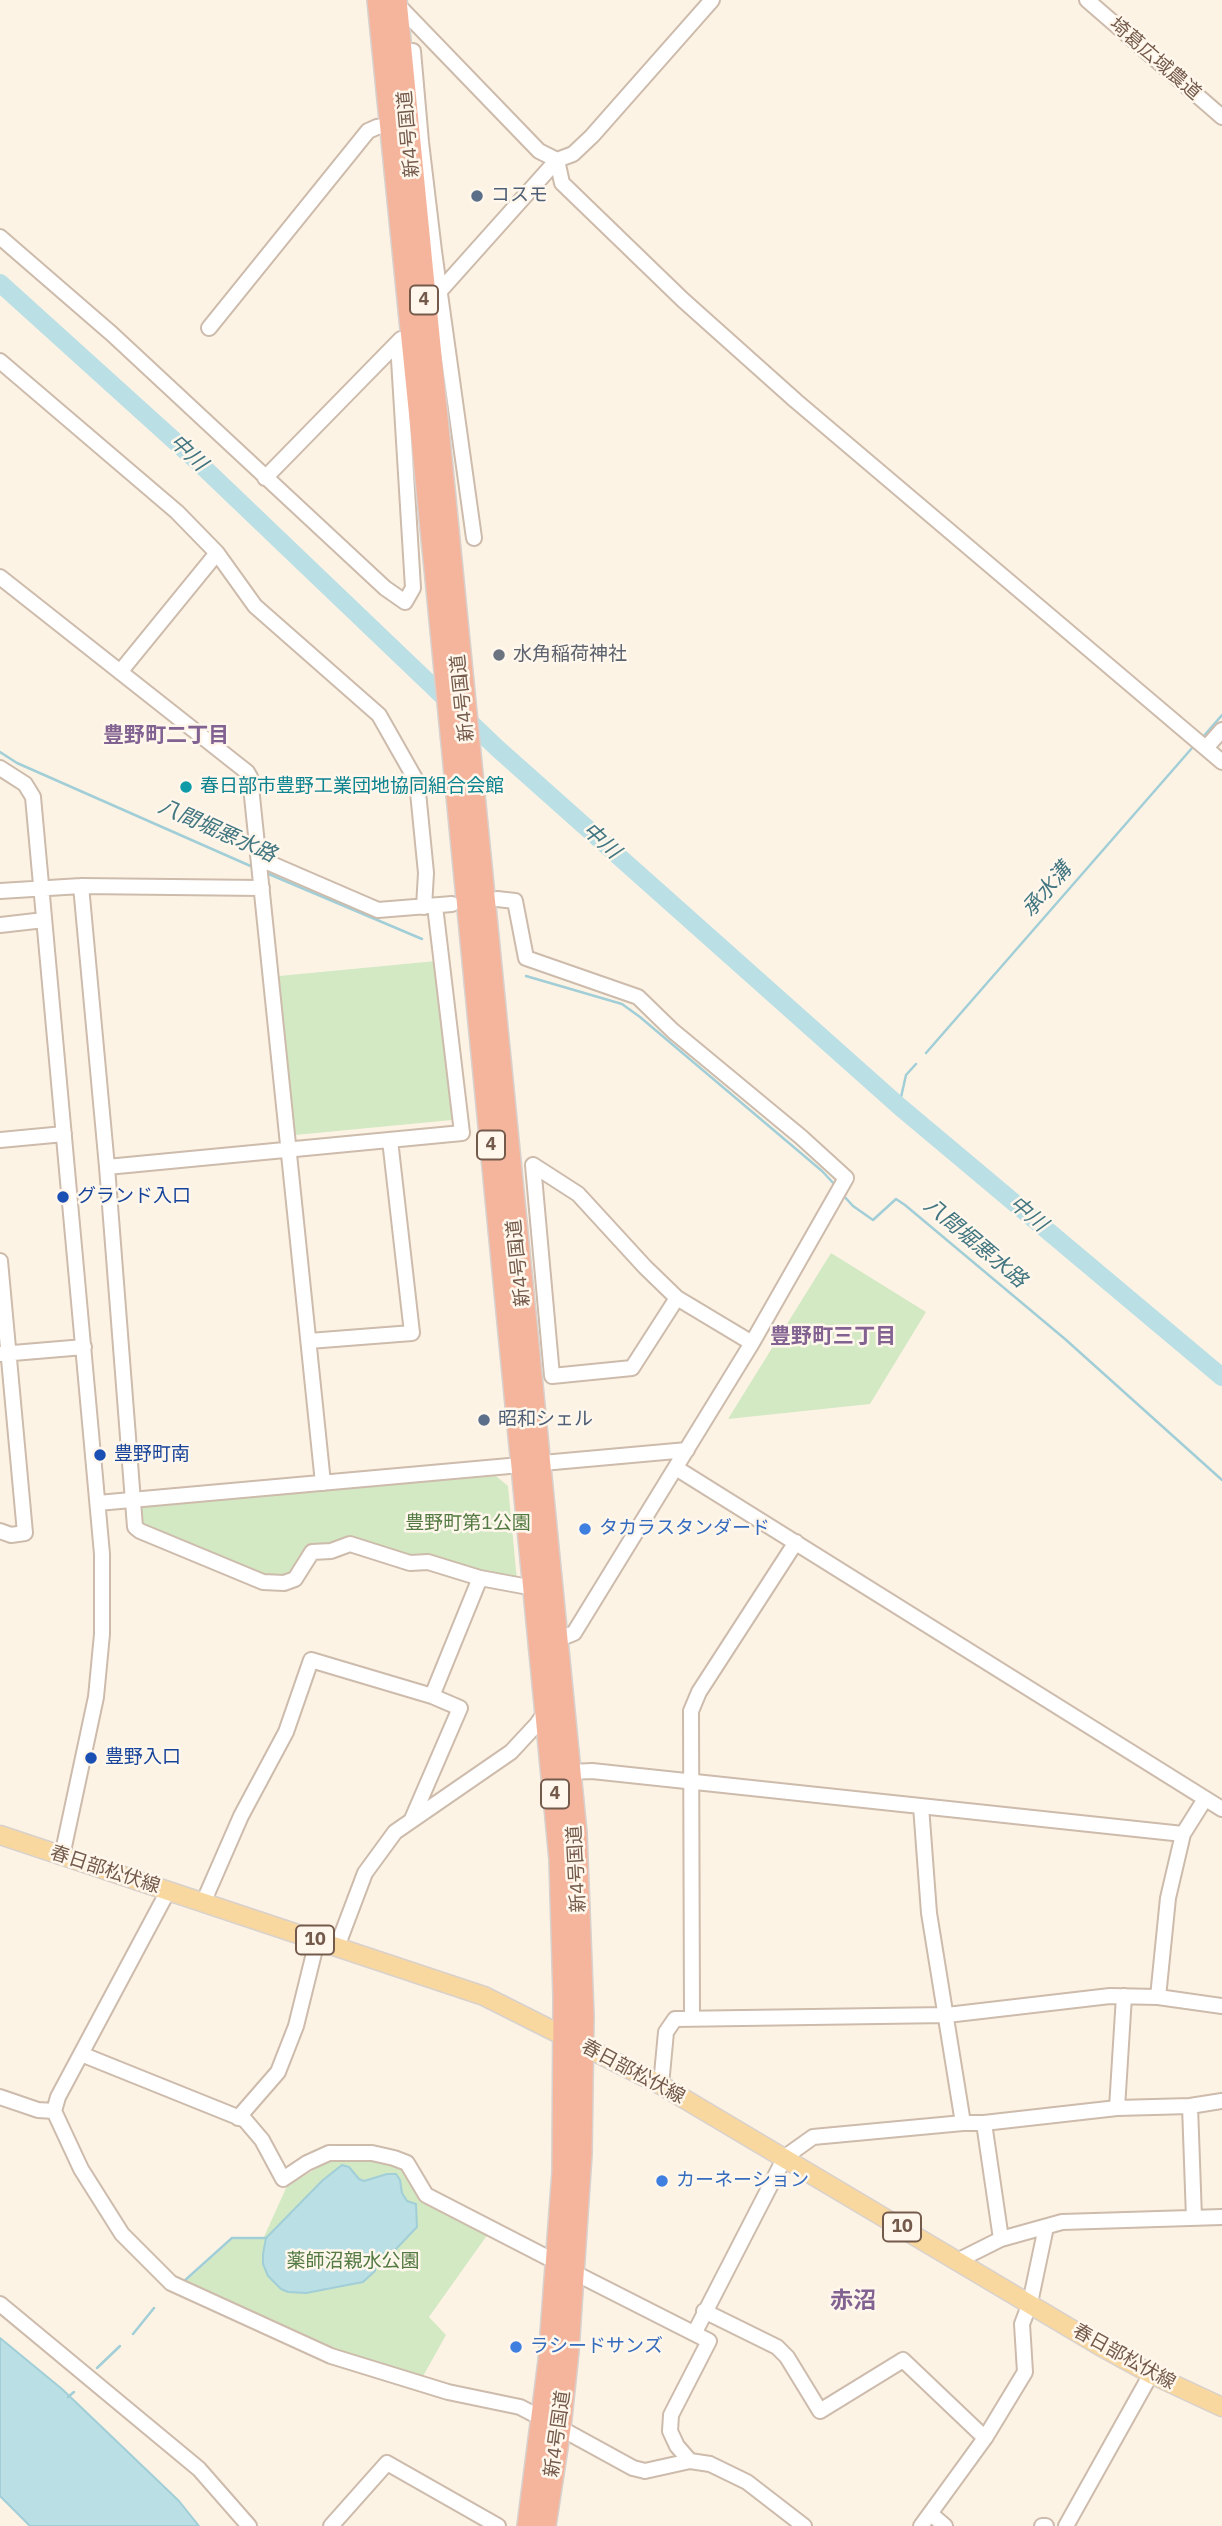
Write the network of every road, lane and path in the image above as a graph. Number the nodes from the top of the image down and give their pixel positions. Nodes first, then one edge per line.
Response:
1 (712, 0) edge
2 (1087, 0) edge
3 (391, 1) edge
4 (413, 51) dead end
5 (1222, 117) edge
6 (391, 125) junction
7 (557, 160) junction
8 (0, 237) edge
9 (431, 293) junction
10 (209, 328) dead end
11 (405, 335) junction
12 (0, 360) edge
13 (265, 478) junction
14 (471, 515) junction
15 (455, 516) dead end
16 (474, 538) dead end
17 (217, 552) junction
18 (0, 577) edge
19 (120, 672) junction
20 (1222, 730) edge
21 (1206, 748) junction
22 (1222, 762) edge
23 (0, 768) edge
24 (261, 872) junction
25 (81, 886) junction
26 (42, 887) junction
27 (0, 891) edge
28 (497, 899) dead end
29 (452, 904) dead end
30 (430, 906) junction
31 (44, 920) junction
32 (0, 925) edge
33 (64, 1135) junction
34 (0, 1139) edge
35 (390, 1140) junction
36 (290, 1150) junction
37 (107, 1167) junction
38 (0, 1261) edge
39 (1, 1283) edge
40 (677, 1298) junction
41 (309, 1341) junction
42 (752, 1343) junction
43 (83, 1346) junction
44 (4, 1353) edge
45 (687, 1450) junction
46 (531, 1464) junction
47 (676, 1468) junction
48 (323, 1483) junction
49 (134, 1500) junction
50 (98, 1503) junction
51 (0, 1531) edge
52 (796, 1542) junction
53 (481, 1578) junction
54 (534, 1588) junction
55 (557, 1640) junction
56 (432, 1696) junction
57 (546, 1710) junction
58 (570, 1772) junction
59 (690, 1782) junction
60 (1205, 1799) junction
61 (920, 1806) junction
62 (1222, 1809) edge
63 (412, 1819) junction
64 (1183, 1834) junction
65 (0, 1835) edge
66 (62, 1856) junction
67 (168, 1891) junction
68 (203, 1903) junction
69 (317, 1941) junction
70 (337, 1947) junction
71 (1124, 1996) junction
72 (1158, 1997) junction
73 (1222, 2006) edge
74 (947, 2015) junction
75 (692, 2018) junction
76 (564, 2035) junction
77 (583, 2045) junction
78 (82, 2054) junction
79 (661, 2085) junction
80 (0, 2096) edge
81 (1222, 2101) edge
82 (1190, 2106) junction
83 (1117, 2108) junction
84 (54, 2111) junction
85 (238, 2118) junction
86 (963, 2123) junction
87 (984, 2123) junction
88 (785, 2157) junction
89 (1222, 2217) edge
90 (1194, 2218) junction
91 (1046, 2227) junction
92 (1000, 2239) junction
93 (959, 2260) junction
94 (567, 2268) junction
95 (1030, 2303) junction
96 (0, 2304) edge
97 (704, 2311) junction
98 (695, 2332) junction
99 (1151, 2374) junction
100 (1222, 2407) edge
101 (552, 2423) junction
102 (985, 2438) junction
103 (690, 2461) junction
104 (931, 2514) junction
105 (249, 2526) edge
106 (331, 2526) edge
107 (498, 2526) edge
108 (528, 2526) edge
109 (545, 2526) edge
110 (804, 2526) edge
111 (921, 2526) edge
112 (945, 2526) edge
113 (1066, 2526) edge

1 - 7 street
2 - 5 street, 埼葛広域農道
3 - 6 highway, 新4号国道 / 4
3 - 7 street
3 - 9 highway, 新4号国道 / 4
4 - 9 street
6 - 10 street
6 - 11 highway, 新4号国道 / 4
7 - 9 street
7 - 21 street
8 - 13 street
9 - 14 street
9 - 46 highway, 新4号国道 / 4
11 - 13 street
11 - 13 street
11 - 46 highway, 新4号国道 / 4
12 - 17 street
14 - 15 street
14 - 16 street
17 - 19 street
17 - 30 street
18 - 19 street
19 - 24 street
20 - 21 street
21 - 22 street
23 - 26 street
24 - 25 street
24 - 30 street
24 - 36 street
25 - 26 street
25 - 37 street
26 - 27 street
26 - 31 street
28 - 42 street
29 - 30 street
30 - 35 street
31 - 32 street
31 - 33 street
33 - 34 street
33 - 43 street
35 - 36 street
35 - 41 street
36 - 37 street
36 - 41 street
37 - 49 street
38 - 39 street
39 - 44 street
40 - 40 street
40 - 42 street
41 - 48 street
42 - 45 street
43 - 44 street
43 - 50 street
44 - 51 street
45 - 46 street
45 - 47 street
46 - 48 street
46 - 54 highway, 新4号国道 / 4
46 - 55 highway, 新4号国道 / 4
47 - 52 street
47 - 55 street
48 - 49 street
49 - 50 street
49 - 53 street
50 - 66 street
52 - 59 street
52 - 60 street
53 - 54 street
53 - 56 street
54 - 57 highway, 新4号国道 / 4
55 - 58 highway, 新4号国道 / 4
56 - 63 street
56 - 68 street
57 - 63 street
57 - 76 highway, 新4号国道 / 4
58 - 59 street
58 - 77 highway, 新4号国道 / 4
59 - 61 street
59 - 75 street
60 - 62 street
60 - 64 street
61 - 64 street
61 - 74 street
63 - 70 street
64 - 72 street
65 - 66 main road, 春日部松伏線 / 10
66 - 67 main road, 春日部松伏線 / 10
67 - 68 main road, 春日部松伏線 / 10
67 - 78 street
68 - 69 main road, 春日部松伏線 / 10
69 - 70 main road, 春日部松伏線 / 10
69 - 85 street
70 - 76 main road, 春日部松伏線 / 10
71 - 72 street
71 - 74 street
71 - 83 street
72 - 73 street
74 - 75 street
74 - 86 street
75 - 79 street
76 - 77 main road, 春日部松伏線 / 10
76 - 94 highway, 新4号国道 / 4
77 - 79 main road, 春日部松伏線 / 10
77 - 94 highway, 新4号国道 / 4
78 - 84 street
78 - 85 street
79 - 88 main road, 春日部松伏線 / 10
80 - 84 street
81 - 82 street
82 - 83 street
82 - 90 street
83 - 87 street
84 - 101 street
85 - 94 street
86 - 87 street
86 - 88 street
87 - 92 street
88 - 93 main road, 春日部松伏線 / 10
88 - 97 street
89 - 90 street
90 - 91 street
91 - 92 street
91 - 95 street
92 - 93 street
93 - 95 main road, 春日部松伏線 / 10
94 - 98 street
94 - 101 highway, 新4号国道 / 4
95 - 99 main road, 春日部松伏線 / 10
95 - 102 street
96 - 105 street
97 - 98 street
97 - 102 street
98 - 103 street
99 - 100 main road, 春日部松伏線 / 10
99 - 113 street
101 - 103 street
101 - 108 highway, 新4号国道 / 4
101 - 109 highway, 新4号国道 / 4
102 - 104 street
103 - 110 street
104 - 111 street
104 - 112 street
106 - 107 street

